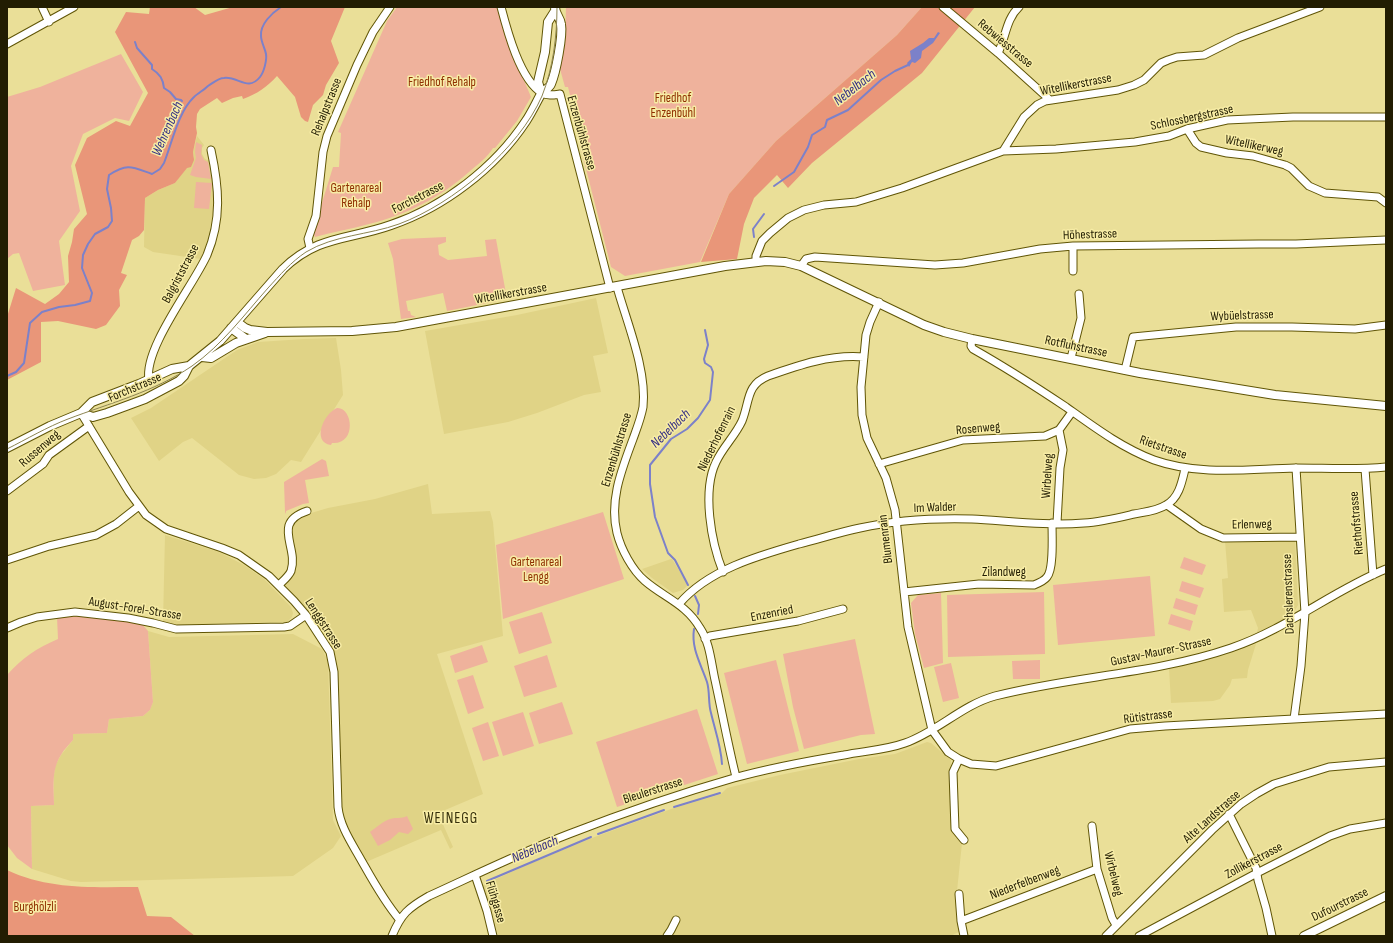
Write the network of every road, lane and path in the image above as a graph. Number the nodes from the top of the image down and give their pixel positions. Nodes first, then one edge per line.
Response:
1 (42, 7) edge
2 (74, 7) edge
3 (390, 7) edge
4 (501, 7) edge
5 (943, 7) edge
6 (1019, 7) edge
7 (1320, 7) edge
8 (555, 9) edge
9 (49, 22) junction
10 (7, 44) edge
11 (998, 52) junction
12 (541, 92) junction
13 (1050, 100) junction
14 (1386, 117) edge
15 (1186, 129) junction
16 (212, 150) dead end
17 (1003, 150) junction
18 (1386, 203) edge
19 (1386, 240) edge
20 (1073, 246) junction
21 (310, 248) junction
22 (756, 261) junction
23 (774, 261) joint
24 (801, 266) junction
25 (1073, 271) dead end
26 (613, 288) junction
27 (1079, 294) dead end
28 (878, 302) junction
29 (234, 325) junction
30 (1386, 325) edge
31 (267, 332) junction
32 (972, 338) junction
33 (246, 339) junction
34 (202, 357) junction
35 (864, 357) junction
36 (1071, 358) junction
37 (189, 366) junction
38 (1125, 370) junction
39 (149, 380) junction
40 (1386, 406) edge
41 (1072, 412) junction
42 (81, 413) junction
43 (89, 426) junction
44 (1059, 430) junction
45 (7, 448) edge
46 (879, 464) junction
47 (1296, 468) junction
48 (1386, 468) edge
49 (1185, 469) junction
50 (1365, 469) junction
51 (7, 491) edge
52 (1167, 505) junction
53 (138, 506) junction
54 (308, 511) dead end
55 (897, 522) junction
56 (1055, 523) junction
57 (1299, 536) junction
58 (7, 560) edge
59 (1386, 570) edge
60 (723, 572) junction
61 (1373, 574) junction
62 (279, 586) junction
63 (904, 592) junction
64 (678, 604) junction
65 (842, 609) dead end
66 (1305, 613) junction
67 (306, 615) junction
68 (7, 628) edge
69 (706, 639) junction
70 (1386, 714) edge
71 (1294, 719) junction
72 (932, 730) junction
73 (959, 759) junction
74 (1386, 762) edge
75 (736, 777) junction
76 (1229, 814) junction
77 (1386, 823) edge
78 (1092, 826) dead end
79 (964, 840) dead end
80 (1097, 869) junction
81 (1257, 873) junction
82 (475, 875) junction
83 (959, 894) dead end
84 (1386, 896) edge
85 (399, 919) junction
86 (676, 920) dead end
87 (961, 921) junction
88 (1116, 925) junction
89 (392, 936) edge
90 (493, 936) edge
91 (667, 936) edge
92 (964, 936) edge
93 (1106, 936) edge
94 (1139, 936) edge
95 (1272, 936) edge
96 (1304, 936) edge

1 - 9 street
2 - 9 street
3 - 21 street, Rehalpstrasse
4 - 12 street
5 - 11 street, Rebwiesstrasse
6 - 11 street
7 - 13 street, Witellikerstrasse
8 - 12 main road, Forchstrasse
8 - 12 main road, Forchstrasse
9 - 10 street
11 - 13 street, Rebwiesstrasse
12 - 21 main road, Forchstrasse
12 - 26 street, Enzenbühlstrasse
13 - 17 street, Witellikerstrasse
14 - 15 street, Schlossbergstrasse
15 - 17 street, Schlossbergstrasse
15 - 18 street, Witellikerweg
16 - 39 street, Balgriststrasse
17 - 22 street
19 - 20 street, Höhestrasse
20 - 24 street, Höhestrasse
20 - 25 street
21 - 29 main road, Forchstrasse
22 - 23 main road, Witellikerstrasse
22 - 26 main road, Witellikerstrasse
23 - 24 main road, Rotfluhstrasse
24 - 28 main road, Rotfluhstrasse
26 - 31 main road, Witellikerstrasse
26 - 64 street, Enzenbühlstrasse
27 - 36 street
28 - 32 main road, Rotfluhstrasse
28 - 35 street, Blumenrain
29 - 31 main road, Witellikerstrasse
29 - 33 main road
29 - 34 main road, Forchstrasse
30 - 38 street, Wybüelstrasse
31 - 33 main road, Witellikerstrasse
32 - 36 main road, Rotfluhstrasse
32 - 41 street, Rietstrasse
33 - 34 main road, Witellikerstrasse
34 - 37 main road, Forchstrasse
35 - 46 street, Blumenrain
35 - 60 street, Niederhofenrain
36 - 38 main road, Rotfluhstrasse
37 - 39 main road, Forchstrasse
37 - 42 main road, Forchstrasse
38 - 40 main road, Rotfluhstrasse
39 - 42 main road, Forchstrasse
41 - 44 street
41 - 49 street, Rietstrasse
42 - 43 street, Lenggstrasse
42 - 45 main road, Forchstrasse
43 - 51 street, Russenweg
43 - 53 street, Lenggstrasse
44 - 46 street, Rosenweg
44 - 56 street, Wirbelweg
46 - 55 street, Blumenrain
47 - 49 street, Rietstrasse
47 - 50 street, Rietstrasse
47 - 57 street, Dachslerenstrasse
48 - 50 street, Rietstrasse
49 - 52 street
50 - 61 street, Riethofstrasse
52 - 56 street, Im Walder
52 - 57 street, Erlenweg
53 - 58 street
53 - 62 street, Lenggstrasse
54 - 62 street
55 - 56 street, Im Walder
55 - 60 street, Im Walder
55 - 63 street, Blumenrain
56 - 63 street, Zilandweg
57 - 66 street, Dachslerenstrasse
59 - 61 street, Gustav-Maurer-Strasse
60 - 64 street, Im Walder
61 - 66 street, Gustav-Maurer-Strasse
62 - 67 street, Lenggstrasse
63 - 72 street, Blumenrain
64 - 69 street, Enzenbühlstrasse
65 - 69 street, Enzenried
66 - 71 street, Dachslerenstrasse
66 - 72 street, Gustav-Maurer-Strasse
67 - 68 street, August-Forel-Strasse
67 - 85 street, Lenggstrasse
69 - 75 street, Enzenbühlstrasse
70 - 71 street, Rütistrasse
71 - 73 street, Rütistrasse
72 - 73 street, Rütistrasse
72 - 75 street, Bleulerstrasse
73 - 79 street
74 - 76 street, Alte Landstrasse
75 - 82 street, Bleulerstrasse
76 - 81 street
76 - 88 street, Alte Landstrasse
77 - 81 street, Zollikerstrasse
78 - 80 street, Wirbelweg
80 - 87 street, Niederfelbenweg
80 - 88 street, Wirbelweg
81 - 94 street, Zollikerstrasse
81 - 95 street
82 - 85 street, Bleulerstrasse
82 - 90 street, Flühgasse
83 - 87 street
84 - 96 main road, Dufourstrasse
85 - 89 street
86 - 91 street
87 - 92 street
88 - 93 street, Alte Landstrasse

